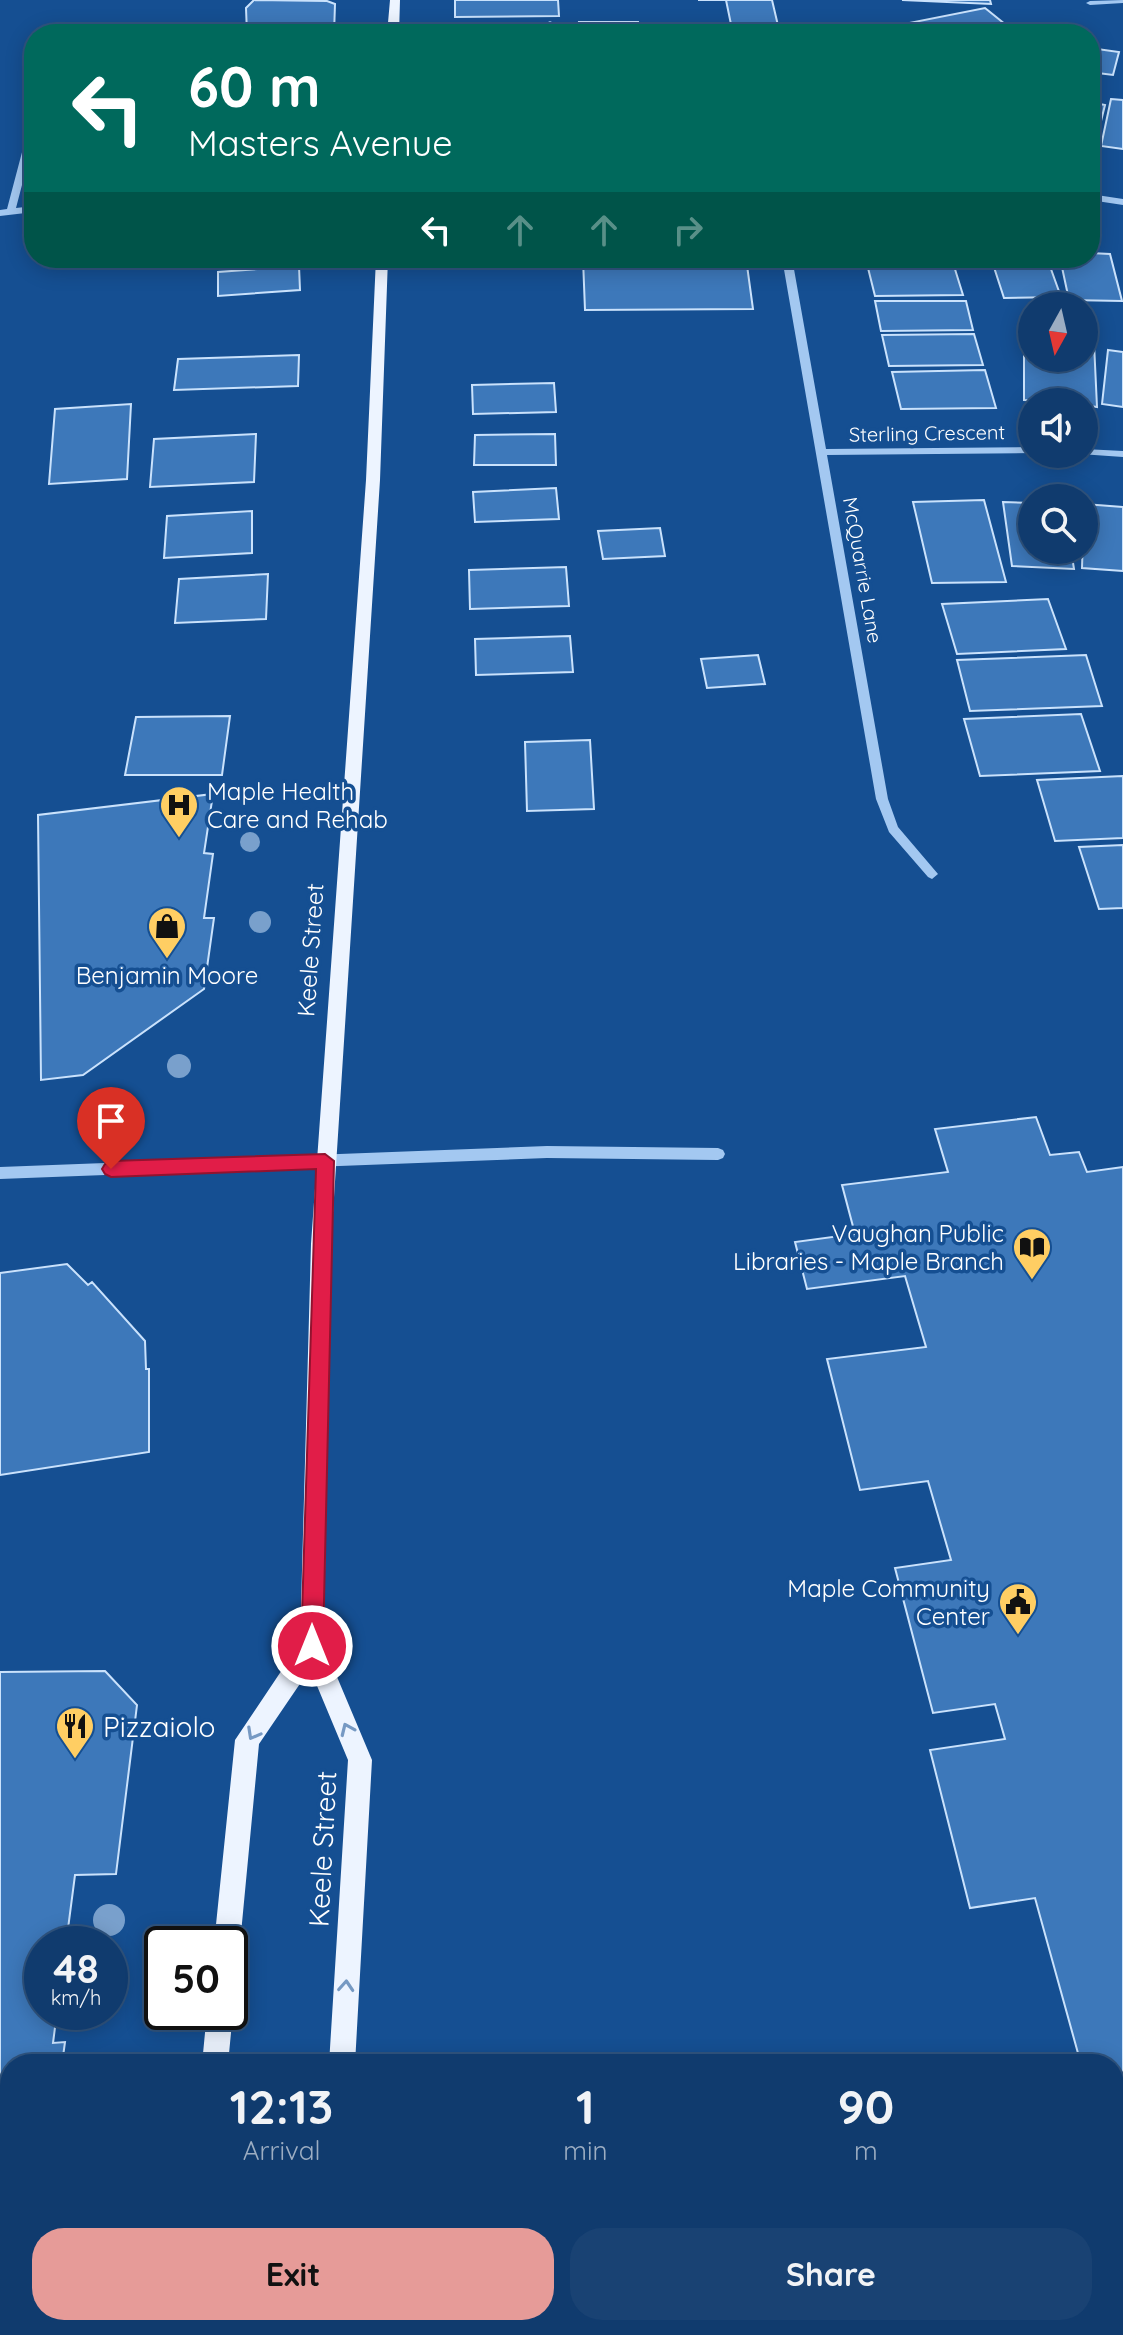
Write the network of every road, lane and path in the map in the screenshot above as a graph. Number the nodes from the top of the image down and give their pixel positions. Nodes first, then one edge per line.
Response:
1 (395, 0) edge
2 (1123, 1) edge
3 (1090, 3) dead end
4 (394, 24) edge
5 (24, 153) edge
6 (1100, 199) edge
7 (1123, 202) edge
8 (5, 212) edge
9 (382, 268) edge
10 (789, 268) edge
11 (1018, 450) edge
12 (822, 452) junction
13 (1098, 453) edge
14 (1123, 454) edge
15 (932, 874) dead end
16 (718, 1154) dead end
17 (325, 1161) junction
18 (0, 1173) edge
19 (312, 1646) junction
20 (229, 1926) edge
21 (218, 2030) edge
22 (216, 2054) edge
23 (343, 2054) edge

1 - 4 main road
2 - 3 street
5 - 8 street
6 - 7 street
9 - 17 main road, Keele Street
10 - 12 street, McQuarrie Lane
11 - 12 street, Sterling Crescent
12 - 15 street, McQuarrie Lane
13 - 14 street
16 - 17 street
17 - 18 street
17 - 19 main road, Keele Street
19 -> 20 main road
23 -> 19 main road, Keele Street
21 - 22 main road

